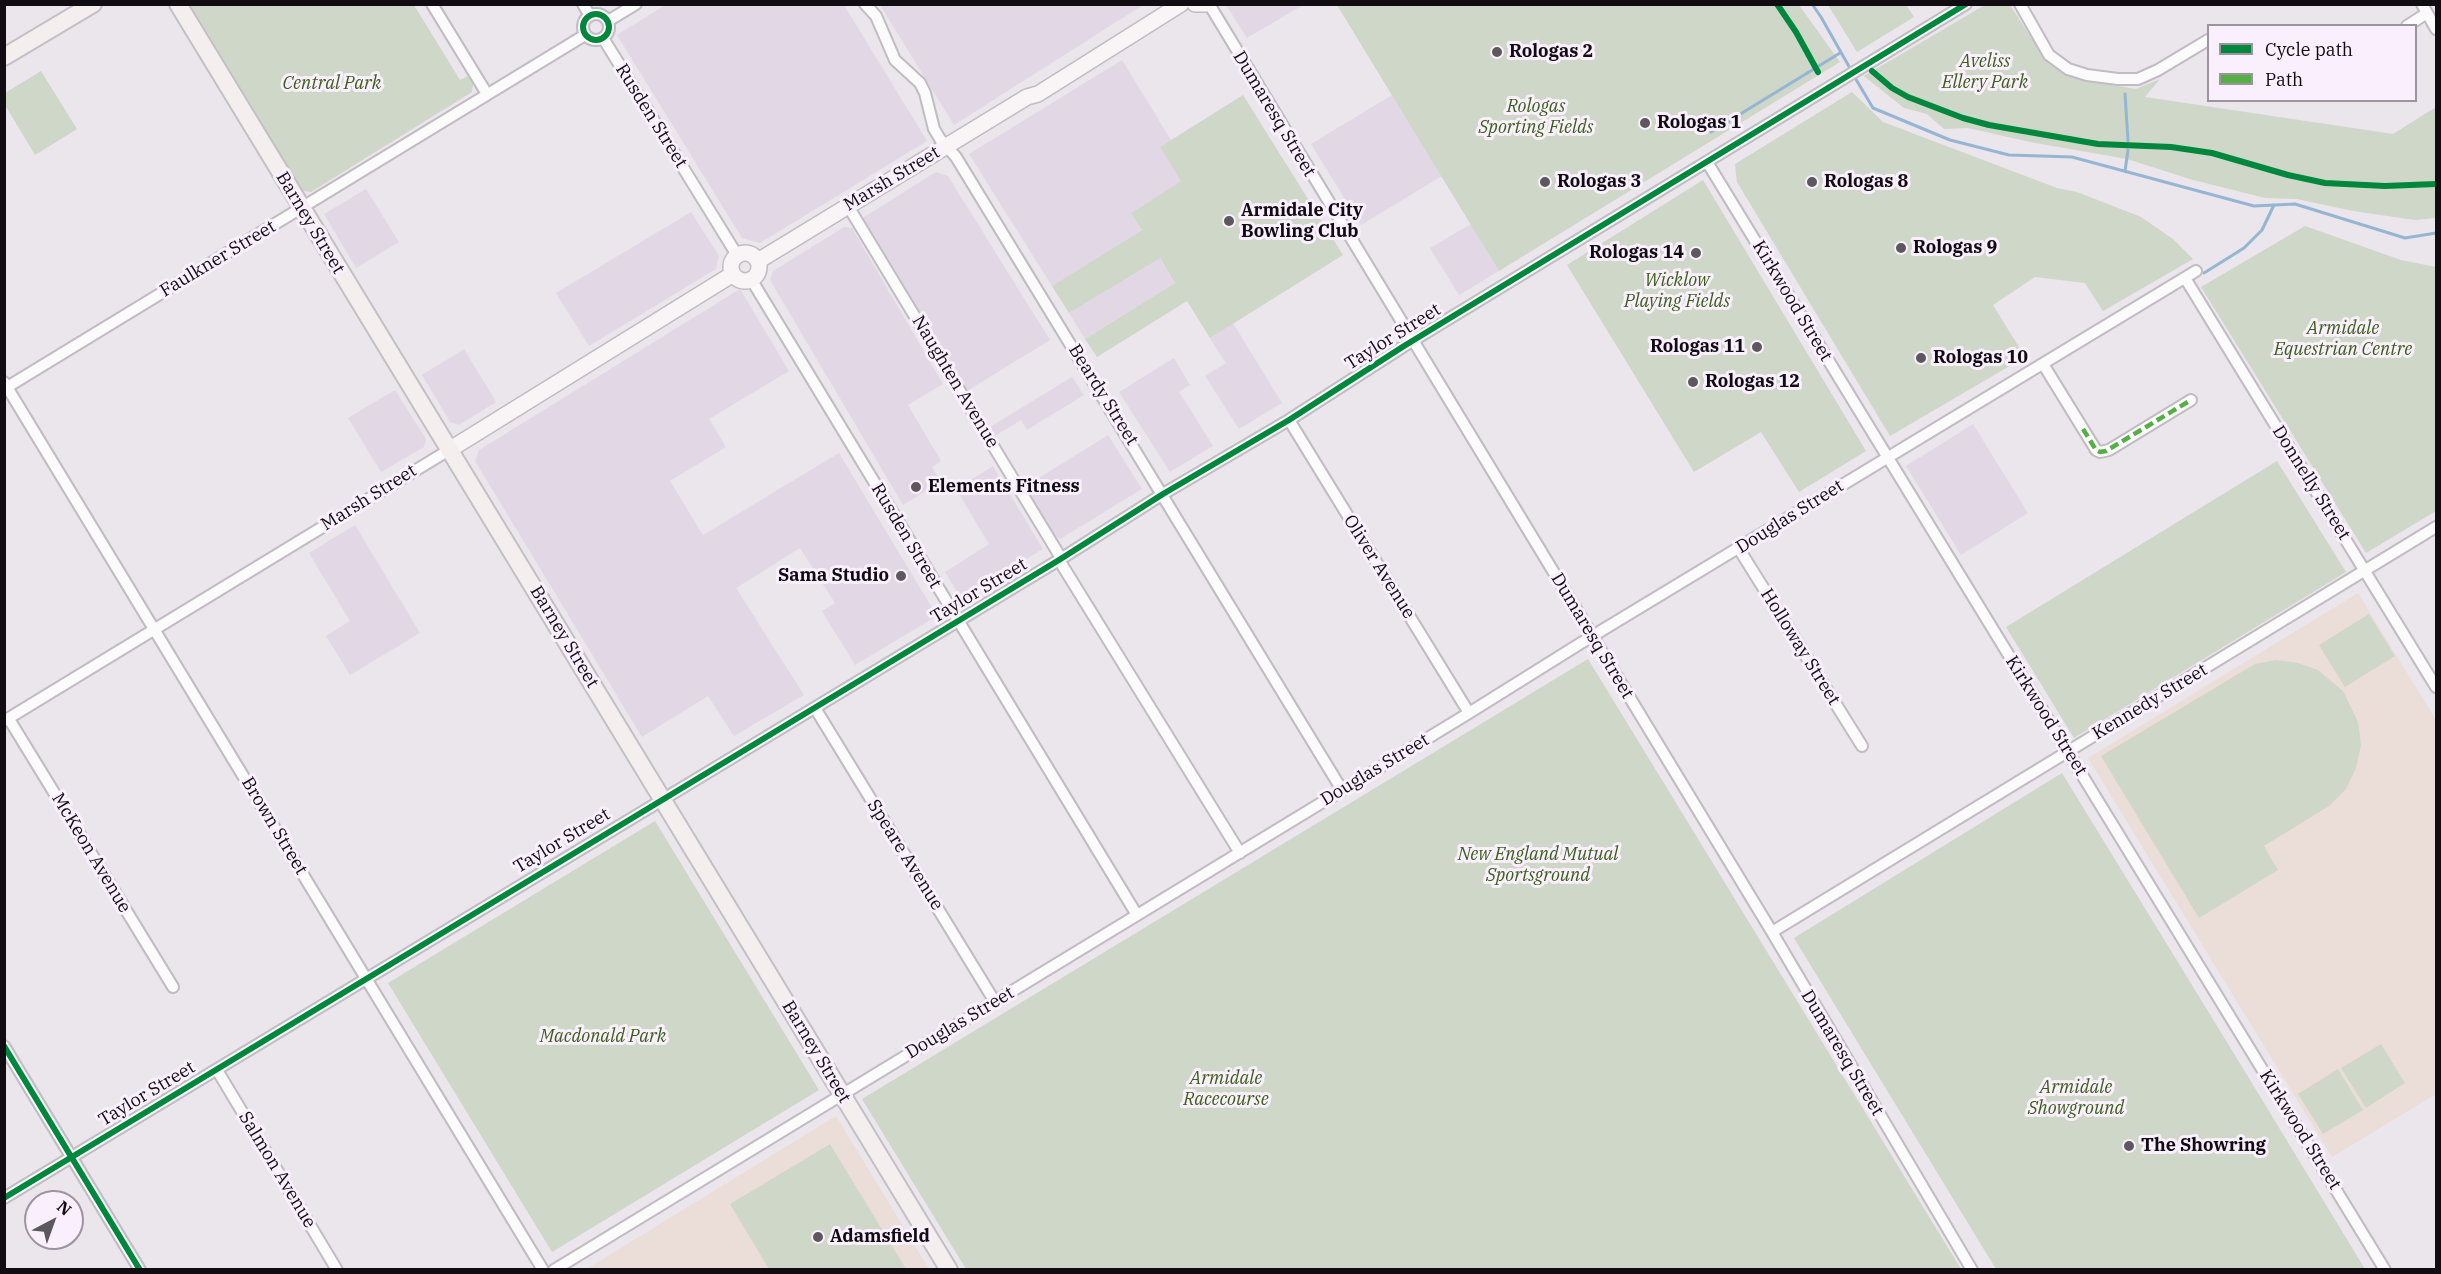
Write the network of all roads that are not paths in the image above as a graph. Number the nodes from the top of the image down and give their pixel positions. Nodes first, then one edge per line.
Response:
1 (93, 4) edge
2 (178, 4) edge
3 (432, 4) edge
4 (583, 4) edge
5 (636, 4) edge
6 (865, 4) edge
7 (1181, 4) edge
8 (1195, 4) edge
9 (1208, 4) edge
10 (1966, 4) edge
11 (2020, 4) edge
12 (2424, 9) edge
13 (590, 16) junction
14 (608, 21) junction
15 (2409, 24) edge
16 (2436, 29) edge
17 (585, 35) junction
18 (603, 38) junction
19 (2207, 41) edge
20 (4, 57) edge
21 (487, 94) junction
22 (946, 147) junction
23 (1707, 162) junction
24 (848, 206) junction
25 (301, 208) junction
26 (737, 255) junction
27 (758, 261) junction
28 (2196, 271) dead end
29 (733, 274) junction
30 (2185, 278) junction
31 (751, 279) junction
32 (1412, 342) junction
33 (2043, 364) junction
34 (6, 386) edge
35 (2191, 400) dead end
36 (1289, 420) junction
37 (449, 450) junction
38 (1887, 457) junction
39 (1163, 494) junction
40 (2436, 527) edge
41 (1739, 549) junction
42 (1060, 559) junction
43 (2365, 571) junction
44 (958, 621) junction
45 (155, 630) junction
46 (1592, 636) junction
47 (2436, 687) edge
48 (815, 708) junction
49 (1469, 713) junction
50 (7, 720) edge
51 (1862, 746) dead end
52 (2068, 752) junction
53 (1342, 790) junction
54 (662, 799) junction
55 (1240, 853) junction
56 (1137, 915) junction
57 (1772, 932) junction
58 (367, 978) junction
59 (173, 987) dead end
60 (995, 1002) junction
61 (4, 1046) edge
62 (217, 1070) junction
63 (842, 1094) junction
64 (72, 1156) junction
65 (4, 1198) edge
66 (140, 1269) edge
67 (337, 1269) edge
68 (543, 1269) edge
69 (554, 1269) edge
70 (949, 1269) edge
71 (1972, 1269) edge
72 (2385, 1269) edge

1 - 20 main road
2 - 25 main road, Barney Street
3 - 21 street
4 - 13 street
5 - 14 street
6 - 22 street, Beardy Street
7 - 22 main road, Marsh Street
8 - 9 main road
9 - 32 street, Dumaresq Street
10 - 23 street, Taylor Street
11 - 19 street
12 - 15 street
12 - 16 street
13 - 14 street
13 - 17 street
14 - 18 street
17 - 18 street
17 - 21 street, Faulkner Street
18 - 26 street, Rusden Street
21 - 25 street, Faulkner Street
22 - 24 main road, Marsh Street
22 - 39 street, Beardy Street
23 - 32 street, Taylor Street
23 - 38 street, Kirkwood Street
24 - 27 main road, Marsh Street
24 - 42 street, Naughten Avenue
25 - 34 street, Faulkner Street
25 - 37 main road, Barney Street
26 - 27 main road
26 - 29 main road
27 - 31 main road
28 - 30 street, Douglas Street
29 - 31 main road
29 - 37 main road, Marsh Street
30 - 33 street, Douglas Street
30 - 43 street, Donnelly Street
31 - 44 street, Rusden Street
32 - 36 street, Taylor Street
32 - 46 street, Dumaresq Street
33 - 35 street
33 - 38 street, Douglas Street
34 - 45 street, Brown Street
36 - 39 street, Taylor Street
36 - 49 street, Oliver Avenue
37 - 45 street, Marsh Street
37 - 54 main road, Barney Street
38 - 41 street, Douglas Street
38 - 52 street, Kirkwood Street
39 - 42 street, Taylor Street
39 - 53 street, Beardy Street
40 - 43 street, Kennedy Street
41 - 46 street, Douglas Street
41 - 51 street, Holloway Street
42 - 44 street, Taylor Street
42 - 55 street, Naughten Avenue
43 - 47 street, Donnelly Street
43 - 52 street, Kennedy Street
44 - 48 street, Taylor Street
44 - 56 street, Rusden Street
45 - 50 street, Marsh Street
45 - 58 street, Brown Street
46 - 49 street, Douglas Street
46 - 57 street, Dumaresq Street
48 - 54 street, Taylor Street
48 - 60 street, Speare Avenue
49 - 53 street, Douglas Street
50 - 59 street, McKeon Avenue
52 - 57 street, Kennedy Street
52 - 72 street, Kirkwood Street
53 - 55 street, Douglas Street
54 - 58 street, Taylor Street
54 - 63 main road, Barney Street
55 - 56 street, Douglas Street
56 - 60 street, Douglas Street
57 - 71 street, Dumaresq Street
58 - 62 street, Taylor Street
58 - 68 street, Brown Street
60 - 63 street, Douglas Street
61 - 64 street
62 - 64 street, Taylor Street
62 - 67 street, Salmon Avenue
63 - 69 street, Douglas Street
63 - 70 main road, Barney Street
64 - 65 street, Taylor Street
64 - 66 street

